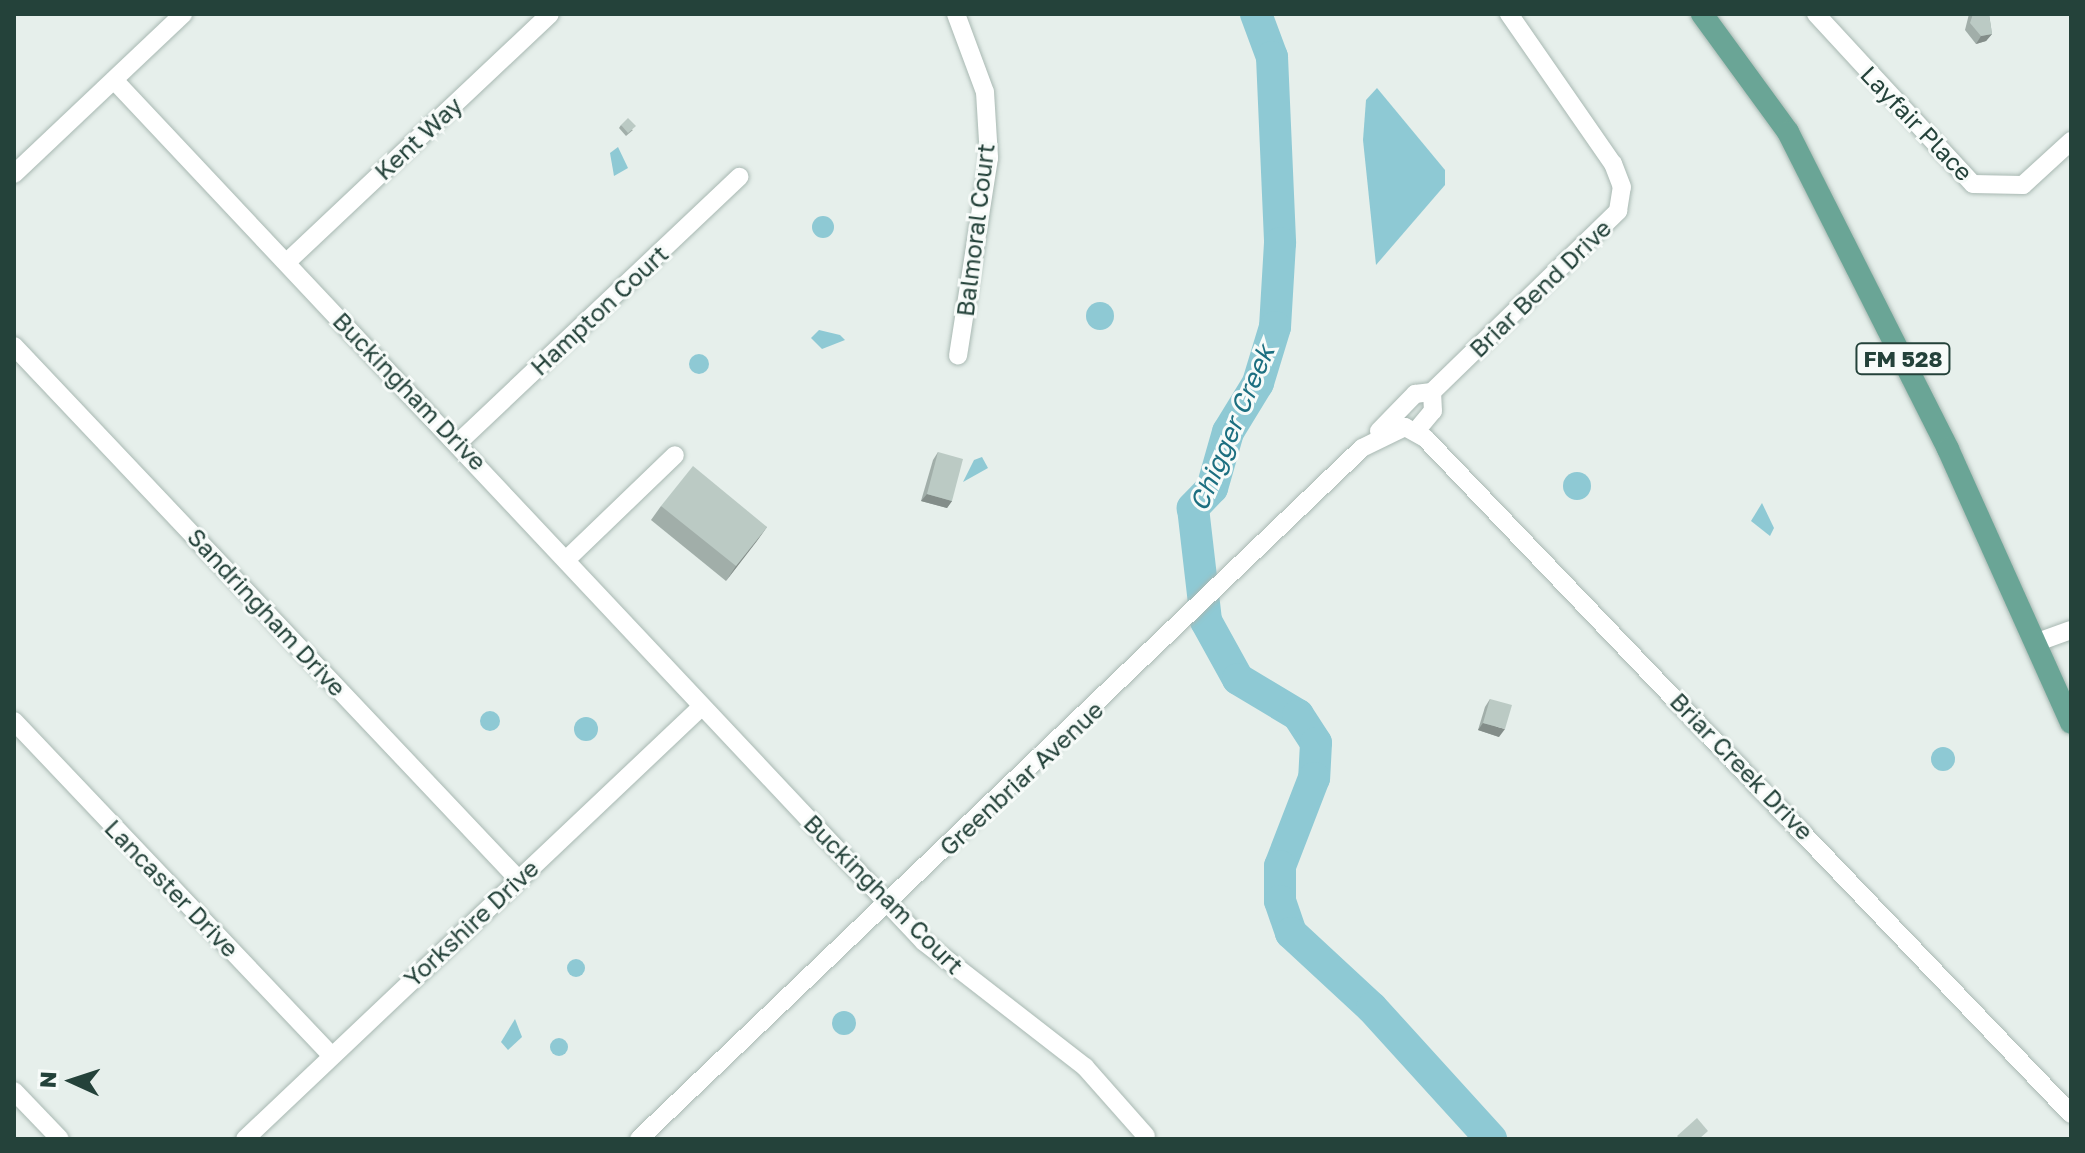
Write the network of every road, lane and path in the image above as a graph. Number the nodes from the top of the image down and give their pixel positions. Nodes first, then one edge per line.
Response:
1 (183, 14) edge
2 (550, 14) edge
3 (956, 14) edge
4 (1509, 14) edge
5 (1702, 14) edge
6 (1816, 14) edge
7 (114, 80) junction
8 (2071, 141) edge
9 (14, 174) edge
10 (739, 177) dead end
11 (287, 262) junction
12 (14, 346) edge
13 (958, 356) dead end
14 (1432, 392) junction
15 (1411, 429) junction
16 (1372, 439) junction
17 (459, 442) junction
18 (675, 455) dead end
19 (566, 560) junction
20 (2071, 630) edge
21 (2035, 643) junction
22 (699, 709) junction
23 (14, 721) edge
24 (2071, 723) edge
25 (518, 879) junction
26 (891, 900) junction
27 (331, 1055) junction
28 (14, 1091) edge
29 (2071, 1114) edge
30 (1146, 1136) dead end
31 (60, 1139) edge
32 (245, 1139) edge
33 (639, 1139) edge

1 - 7 street
2 - 11 street, Kent Way
3 - 13 street, Balmoral Court
4 - 14 street, Briar Bend Drive
5 - 21 main road, FM 528
6 - 8 street, Layfair Place
7 - 9 street
7 - 11 street, Buckingham Drive
10 - 17 street, Hampton Court
11 - 17 street, Buckingham Drive
12 - 25 street, Sandringham Drive
14 - 15 street, Briar Bend Drive
14 - 16 street, Briar Bend Drive
15 - 16 street, Greenbriar Avenue
15 - 29 street, Briar Creek Drive
16 - 26 street, Greenbriar Avenue
17 - 19 street, Buckingham Drive
18 - 19 street
19 - 22 street, Buckingham Drive
20 - 21 street
21 - 24 main road, FM 528
22 - 25 street, Yorkshire Drive
22 - 26 street, Buckingham Court
23 - 27 street, Lancaster Drive
25 - 27 street, Yorkshire Drive
26 - 30 street, Buckingham Court
26 - 33 street, Greenbriar Avenue
27 - 32 street, Yorkshire Drive
28 - 31 street

